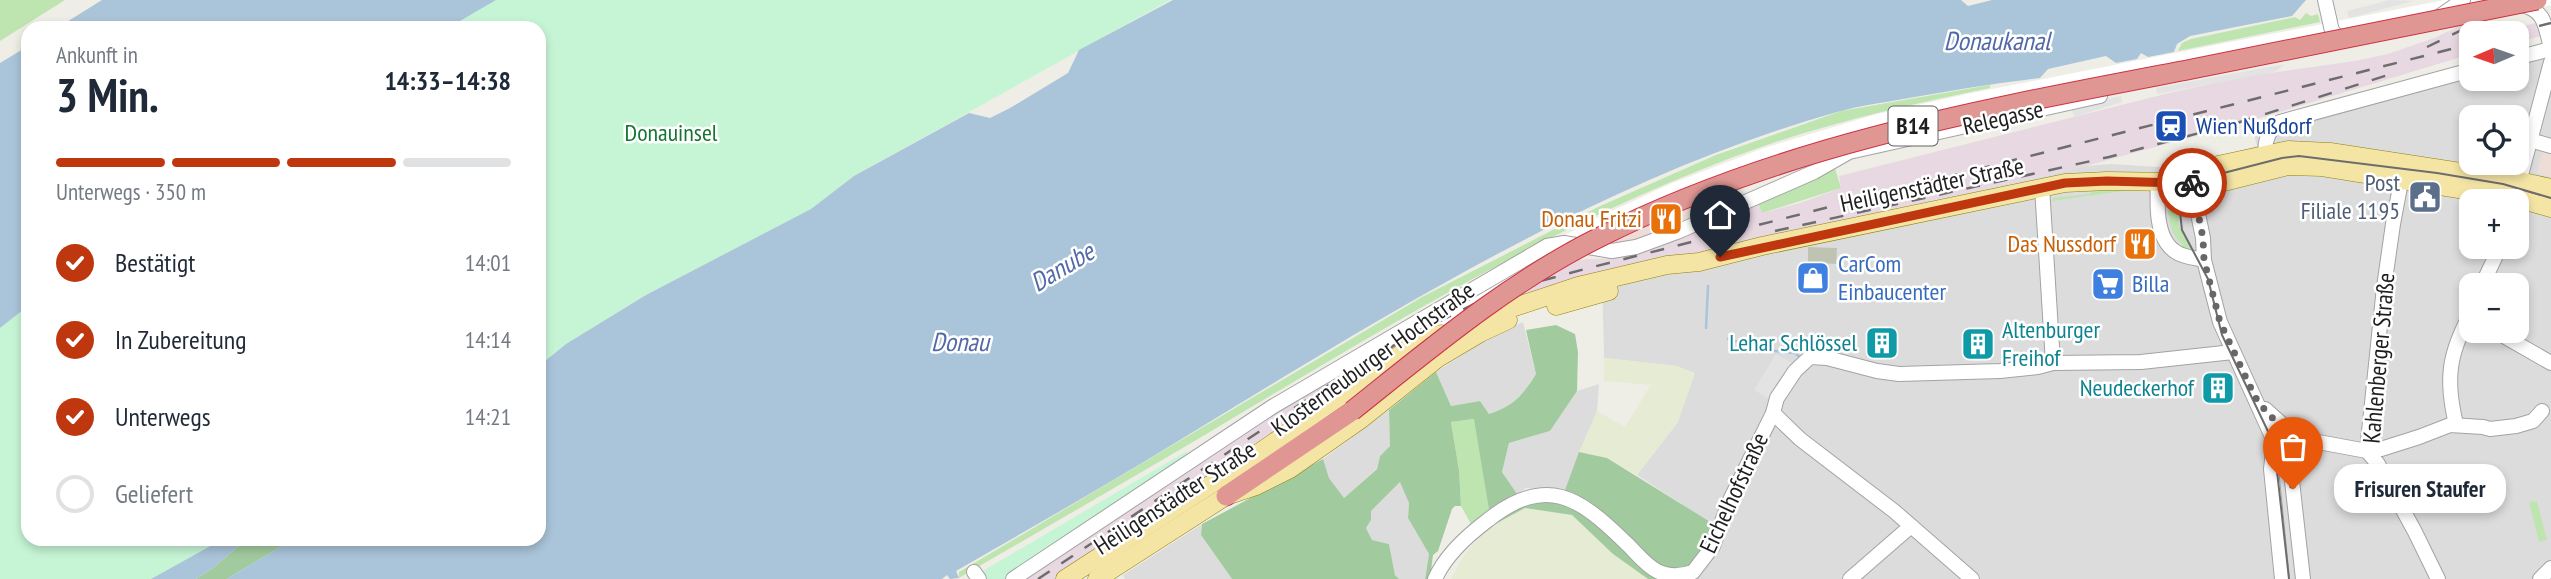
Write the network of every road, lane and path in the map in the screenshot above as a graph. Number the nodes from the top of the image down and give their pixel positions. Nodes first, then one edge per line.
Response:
1 (2463, 0) edge
2 (2483, 0) edge
3 (2497, 0) edge
4 (2537, 0) edge
5 (2326, 6) edge
6 (2339, 37) junction
7 (2551, 49) edge
8 (2529, 55) edge
9 (2551, 62) edge
10 (2459, 73) edge
11 (2530, 140) junction
12 (2551, 146) edge
13 (2267, 162) junction
14 (2403, 171) junction
15 (2158, 182) junction
16 (2187, 182) junction
17 (2042, 187) junction
18 (2551, 188) edge
19 (2495, 189) edge
20 (2517, 189) edge
21 (2529, 191) edge
22 (2529, 199) edge
23 (2551, 208) edge
24 (2204, 260) junction
25 (1699, 262) junction
26 (2459, 334) edge
27 (2516, 343) edge
28 (2233, 352) junction
29 (2053, 363) junction
30 (2551, 363) edge
31 (2255, 397) junction
32 (2542, 411) dead end
33 (1773, 414) junction
34 (2456, 424) junction
35 (2291, 438) junction
36 (2274, 441) junction
37 (2367, 451) junction
38 (1280, 458) junction
39 (1226, 496) junction
40 (1911, 526) junction
41 (2551, 568) edge
42 (1013, 579) edge
43 (1065, 579) edge
44 (1097, 579) edge
45 (1435, 579) edge
46 (1850, 579) edge
47 (1972, 579) edge
48 (2282, 579) edge
49 (2303, 579) edge
50 (2438, 579) edge
51 (2540, 579) edge

1 - 6 street
2 - 38 highway, Klosterneuburger Hochstraße / B14
3 - 7 street
4 - 38 highway, Klosterneuburger Hochstraße / B14, bridge
5 - 6 street
6 - 42 street, Relegasse
7 - 8 street
9 - 11 street
10 - 13 street
11 - 12 street
11 - 20 street
13 - 14 main road, Heiligenstädter Straße
13 - 16 main road, Heiligenstädter Straße
14 - 19 main road, Heiligenstädter Straße
14 - 37 street, Kahlenberger Straße
15 - 16 main road, Heiligenstädter Straße
15 - 17 main road, Heiligenstädter Straße
15 - 24 street
16 - 24 street
17 - 25 main road, Heiligenstädter Straße
17 - 29 street
18 - 21 main road, Heiligenstädter Straße
22 - 23 main road, Heiligenstädter Straße
24 - 28 street
25 - 39 main road
25 - 43 main road
26 - 34 street
27 - 30 street
28 - 29 street
28 - 31 street
29 - 33 street, Eichelhofstraße
31 - 35 street
31 - 36 street
32 - 34 street
33 - 40 street
33 - 45 street, Eichelhofstraße
34 - 37 street
35 - 36 street
35 - 37 street
35 - 49 street
36 - 48 street
37 - 50 street, Kahlenberger Straße
38 - 39 highway, Heiligenstädter Straße / B14
39 - 44 main road, Heiligenstädter Straße / B14
40 - 46 street
40 - 47 street
41 - 51 street

